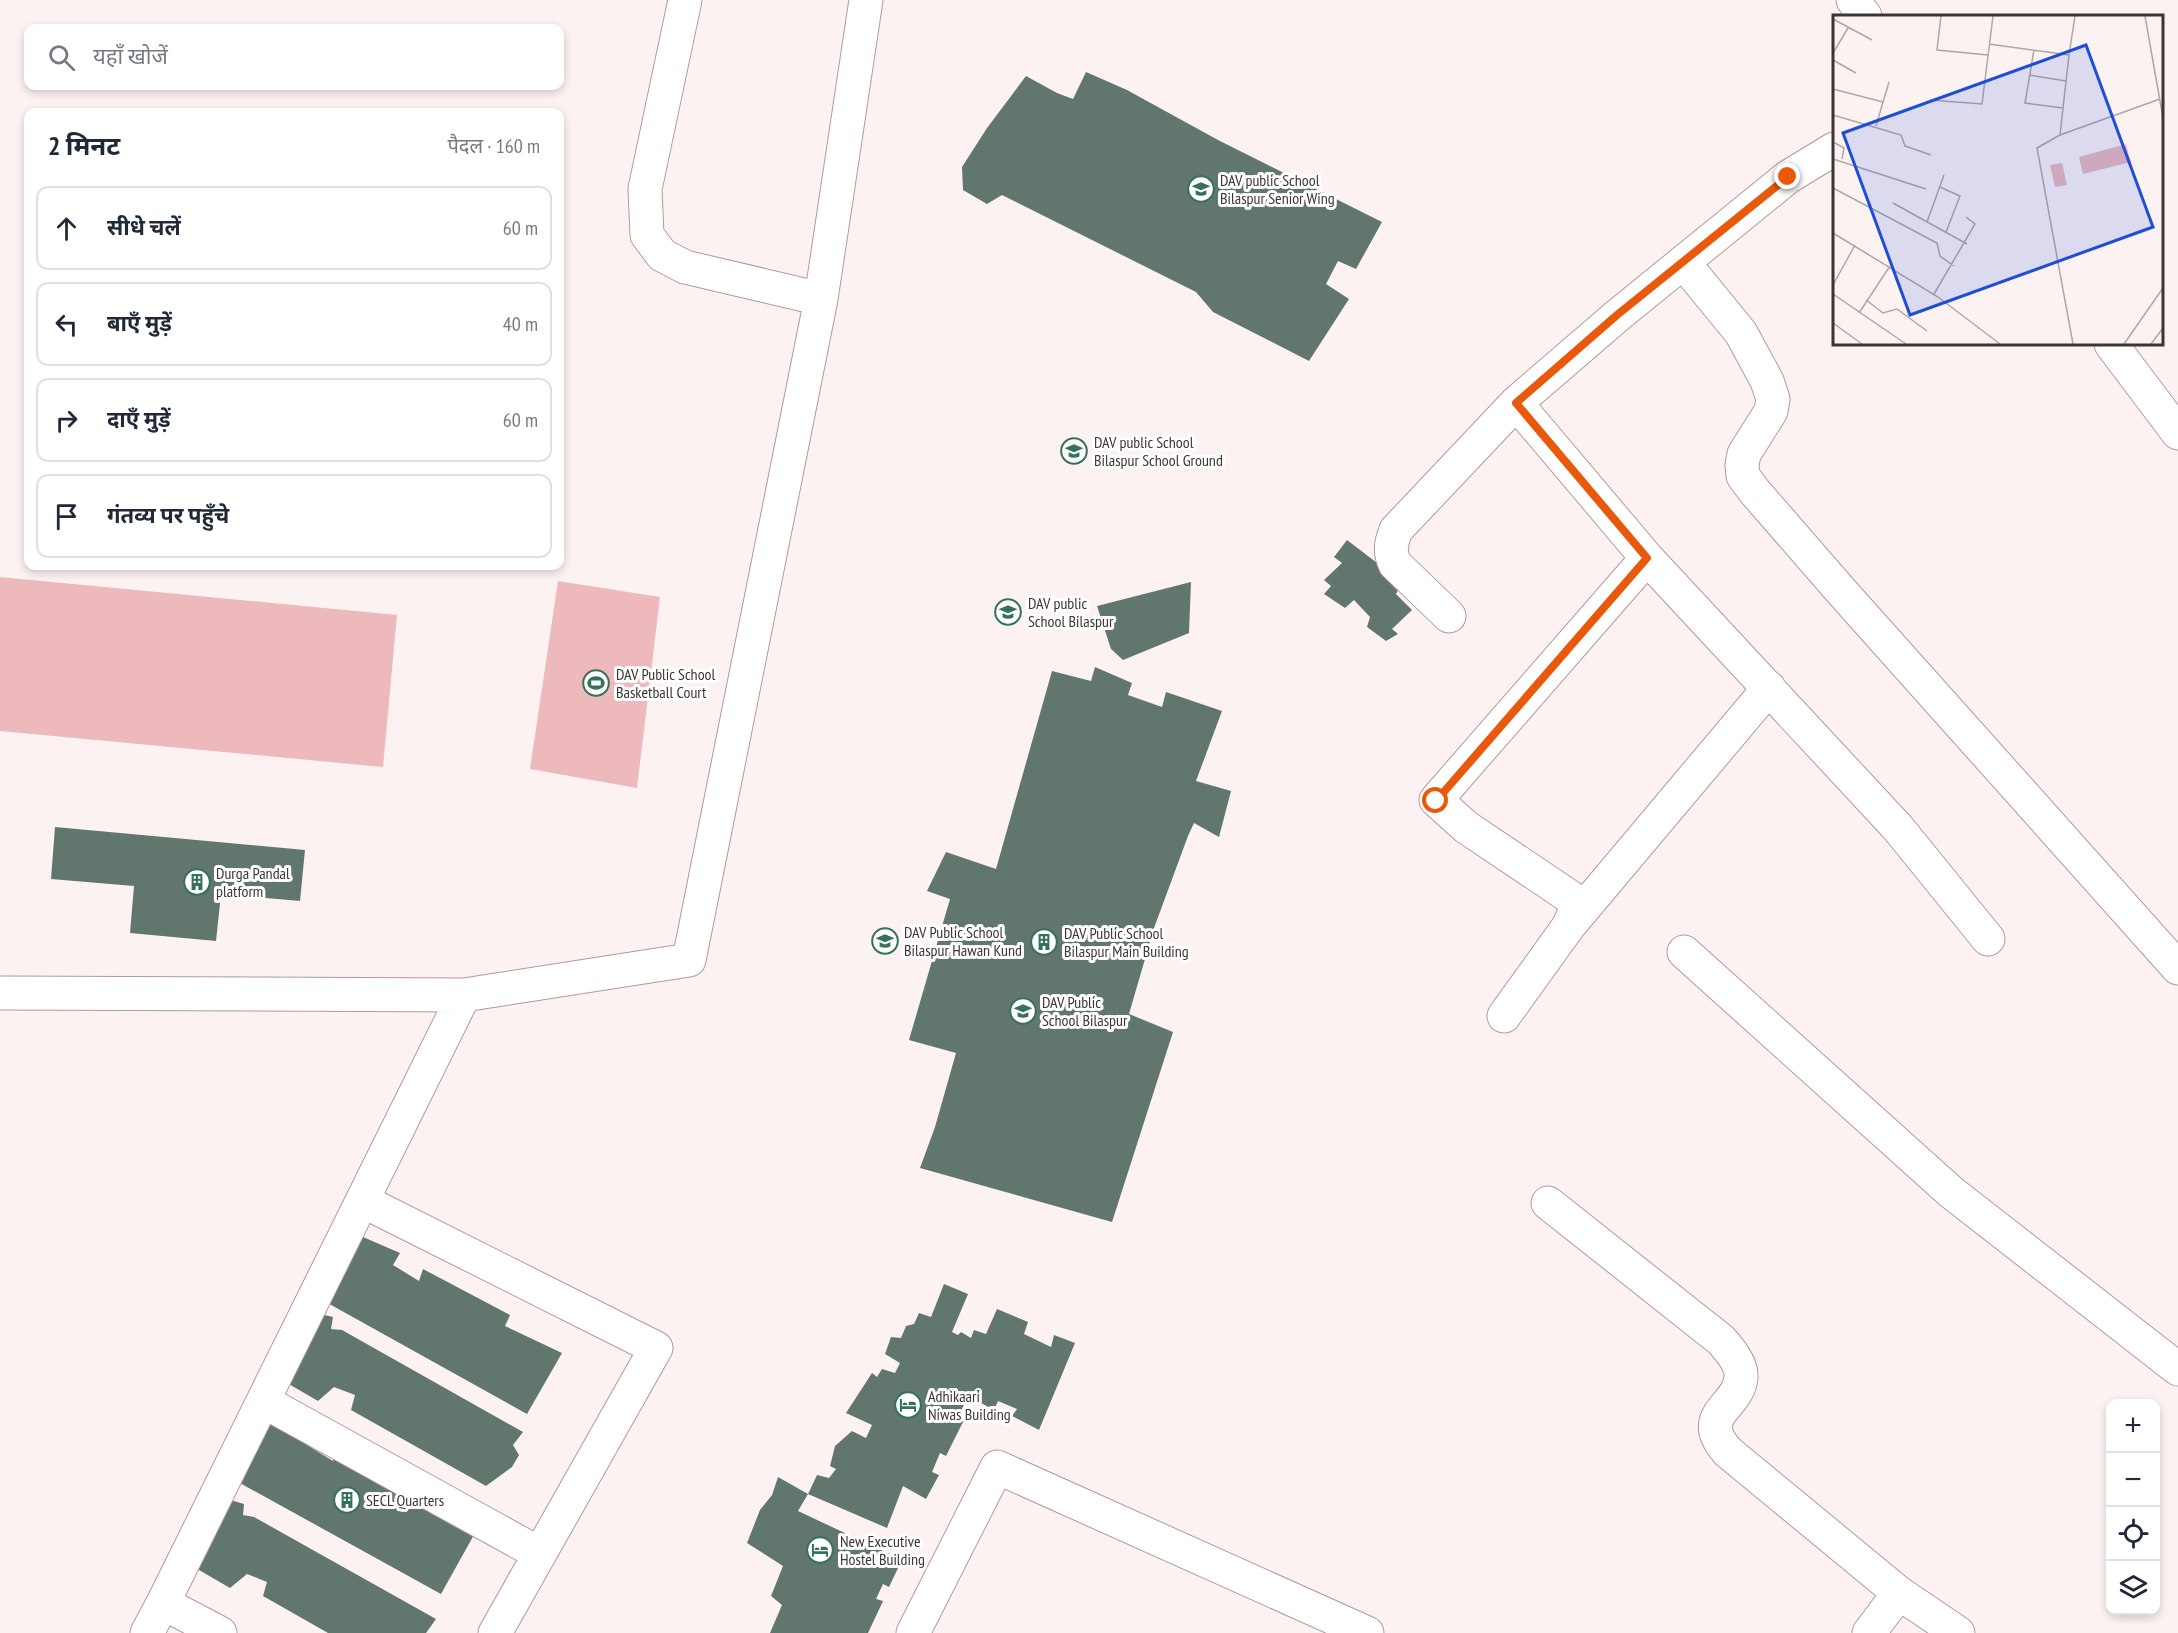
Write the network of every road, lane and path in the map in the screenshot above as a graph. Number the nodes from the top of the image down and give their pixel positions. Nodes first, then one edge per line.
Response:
1 (685, 0) edge
2 (866, 0) edge
3 (1853, 0) edge
4 (1864, 15) edge
5 (1833, 150) edge
6 (1683, 262) junction
7 (821, 300) junction
8 (2111, 345) edge
9 (1516, 403) junction
10 (2178, 433) edge
11 (1647, 558) junction
12 (1449, 616) dead end
13 (1769, 688) junction
14 (1568, 927) junction
15 (1988, 939) dead end
16 (1684, 952) dead end
17 (2178, 968) edge
18 (0, 993) edge
19 (464, 995) junction
20 (1504, 1016) dead end
21 (363, 1201) junction
22 (1548, 1203) dead end
23 (2178, 1370) edge
24 (263, 1401) junction
25 (540, 1554) junction
26 (1899, 1593) junction
27 (163, 1603) junction
28 (147, 1633) edge
29 (220, 1633) edge
30 (495, 1633) edge
31 (913, 1633) edge
32 (1367, 1633) edge
33 (1869, 1633) edge
34 (1958, 1633) edge

1 - 7 street
2 - 7 street
3 - 4 street
5 - 6 street
6 - 9 street
6 - 17 street
7 - 19 street
8 - 10 street
9 - 11 street
9 - 12 street
11 - 13 street
11 - 14 street
13 - 14 street
13 - 15 street
14 - 20 street
16 - 23 street
18 - 19 street
19 - 21 street
21 - 24 street
21 - 25 street
22 - 26 street
24 - 25 street
24 - 27 street
25 - 30 street
26 - 33 street
26 - 34 street
27 - 28 street
27 - 29 street
31 - 32 street

